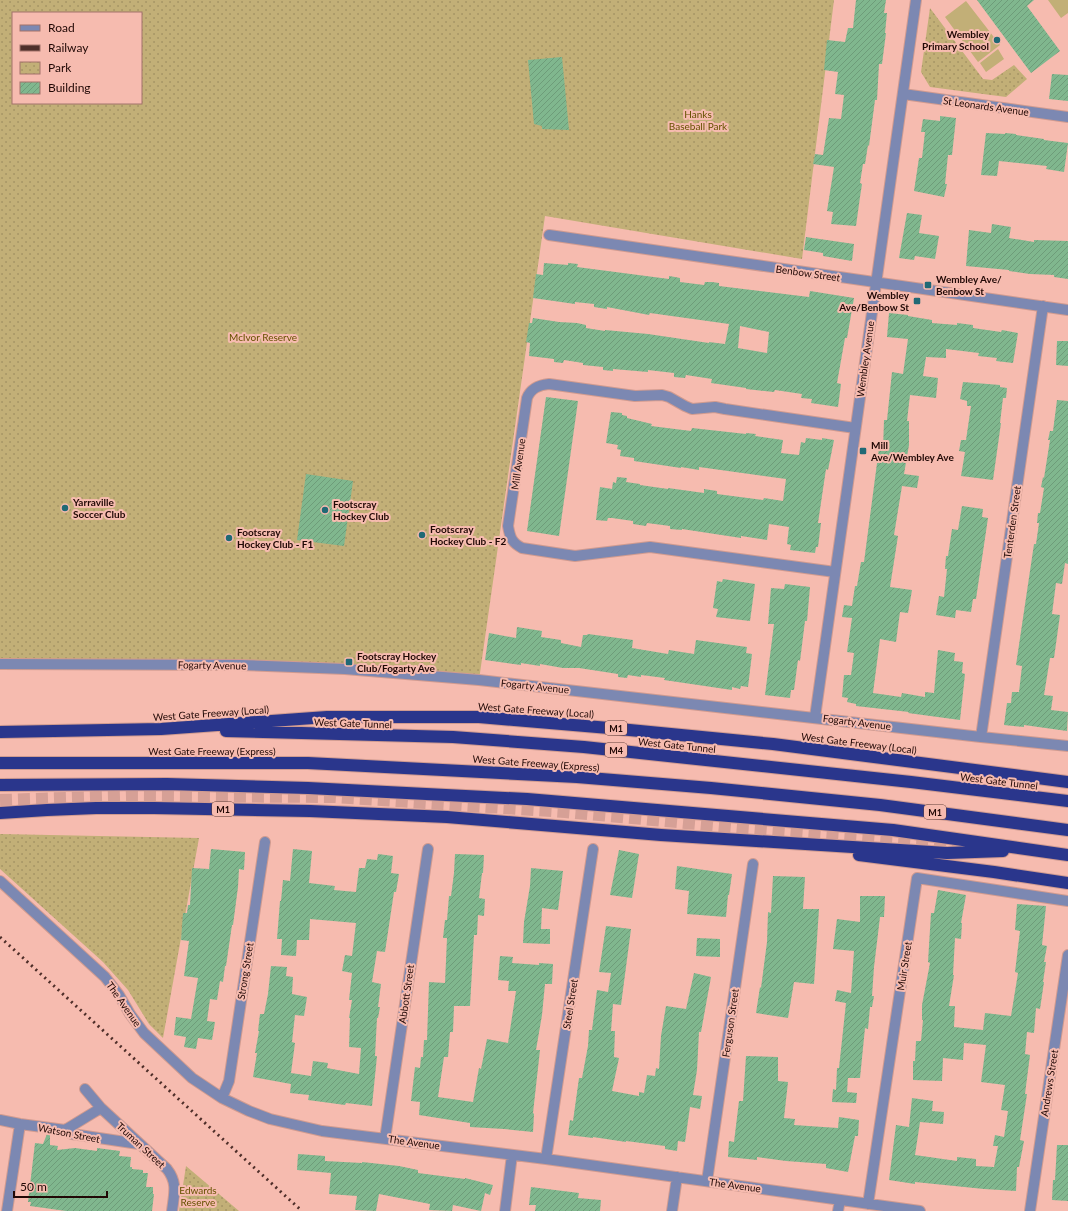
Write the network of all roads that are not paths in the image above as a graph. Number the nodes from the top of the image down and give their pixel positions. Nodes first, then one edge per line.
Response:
1 (916, 0) edge
2 (903, 94) junction
3 (1068, 118) edge
4 (549, 235) dead end
5 (876, 283) junction
6 (1043, 306) junction
7 (1068, 310) edge
8 (855, 428) junction
9 (835, 572) junction
10 (0, 664) edge
11 (815, 717) junction
12 (161, 729) junction
13 (0, 732) edge
14 (981, 737) junction
15 (1068, 746) edge
16 (0, 763) edge
17 (1068, 782) edge
18 (0, 785) edge
19 (1068, 801) edge
20 (0, 813) edge
21 (1068, 830) edge
22 (661, 835) junction
23 (265, 842) dead end
24 (428, 849) dead end
25 (593, 849) dead end
26 (1042, 851) junction
27 (1068, 855) edge
28 (753, 864) dead end
29 (0, 881) edge
30 (1068, 883) edge
31 (1068, 901) edge
32 (1068, 955) edge
33 (85, 1089) dead end
34 (222, 1098) junction
35 (101, 1108) junction
36 (0, 1120) edge
37 (20, 1124) junction
38 (65, 1130) junction
39 (385, 1138) junction
40 (139, 1144) junction
41 (512, 1156) junction
42 (546, 1159) junction
43 (677, 1178) junction
44 (707, 1181) junction
45 (840, 1200) junction
46 (868, 1204) junction
47 (8, 1211) edge
48 (172, 1211) edge
49 (505, 1211) edge
50 (672, 1211) edge
51 (838, 1211) edge
52 (920, 1211) edge
53 (1030, 1211) edge

1 - 2 street, Wembley Avenue
2 - 3 street, St Leonards Avenue
2 - 5 street, Wembley Avenue
4 - 5 street, Benbow Street
5 - 6 street, Benbow Street
5 - 8 street, Wembley Avenue
6 - 7 street, Benbow Street
6 - 14 street, Tenterden Street
8 - 9 street, Wembley Avenue
8 - 9 street, Mill Avenue
9 - 11 street, Wembley Avenue
10 - 11 street, Fogarty Avenue
11 - 14 street, Fogarty Avenue
12 - 13 highway, West Gate Freeway (Local) / M1
12 - 17 highway, West Gate Freeway (Local) / M1
12 - 19 highway, West Gate Tunnel / M4
14 - 15 street, Fogarty Avenue
16 - 21 highway, West Gate Freeway (Express) / M1
18 - 26 highway, M1
20 - 22 highway, M1
22 - 26 highway, M1
22 - 30 highway, M1
23 - 34 street, Strong Street
24 - 39 street, Abbott Street
25 - 42 street, Steel Street
26 - 27 highway, M1
28 - 44 street, Ferguson Street
29 - 34 street, The Avenue
31 - 46 street, Muir Street
32 - 53 street, Andrews Street
33 - 35 street, Truman Street
34 - 39 street, The Avenue
35 - 38 street
35 - 40 street, Truman Street
36 - 37 street, Watson Street
37 - 38 street, Watson Street
37 - 47 street
38 - 40 street, Watson Street
39 - 41 street, The Avenue
40 - 48 street, Truman Street
41 - 42 street, The Avenue
41 - 49 street
42 - 43 street, The Avenue
43 - 44 street, The Avenue
43 - 50 street
44 - 45 street, The Avenue
45 - 46 street, The Avenue
45 - 51 street
46 - 52 street, The Avenue

